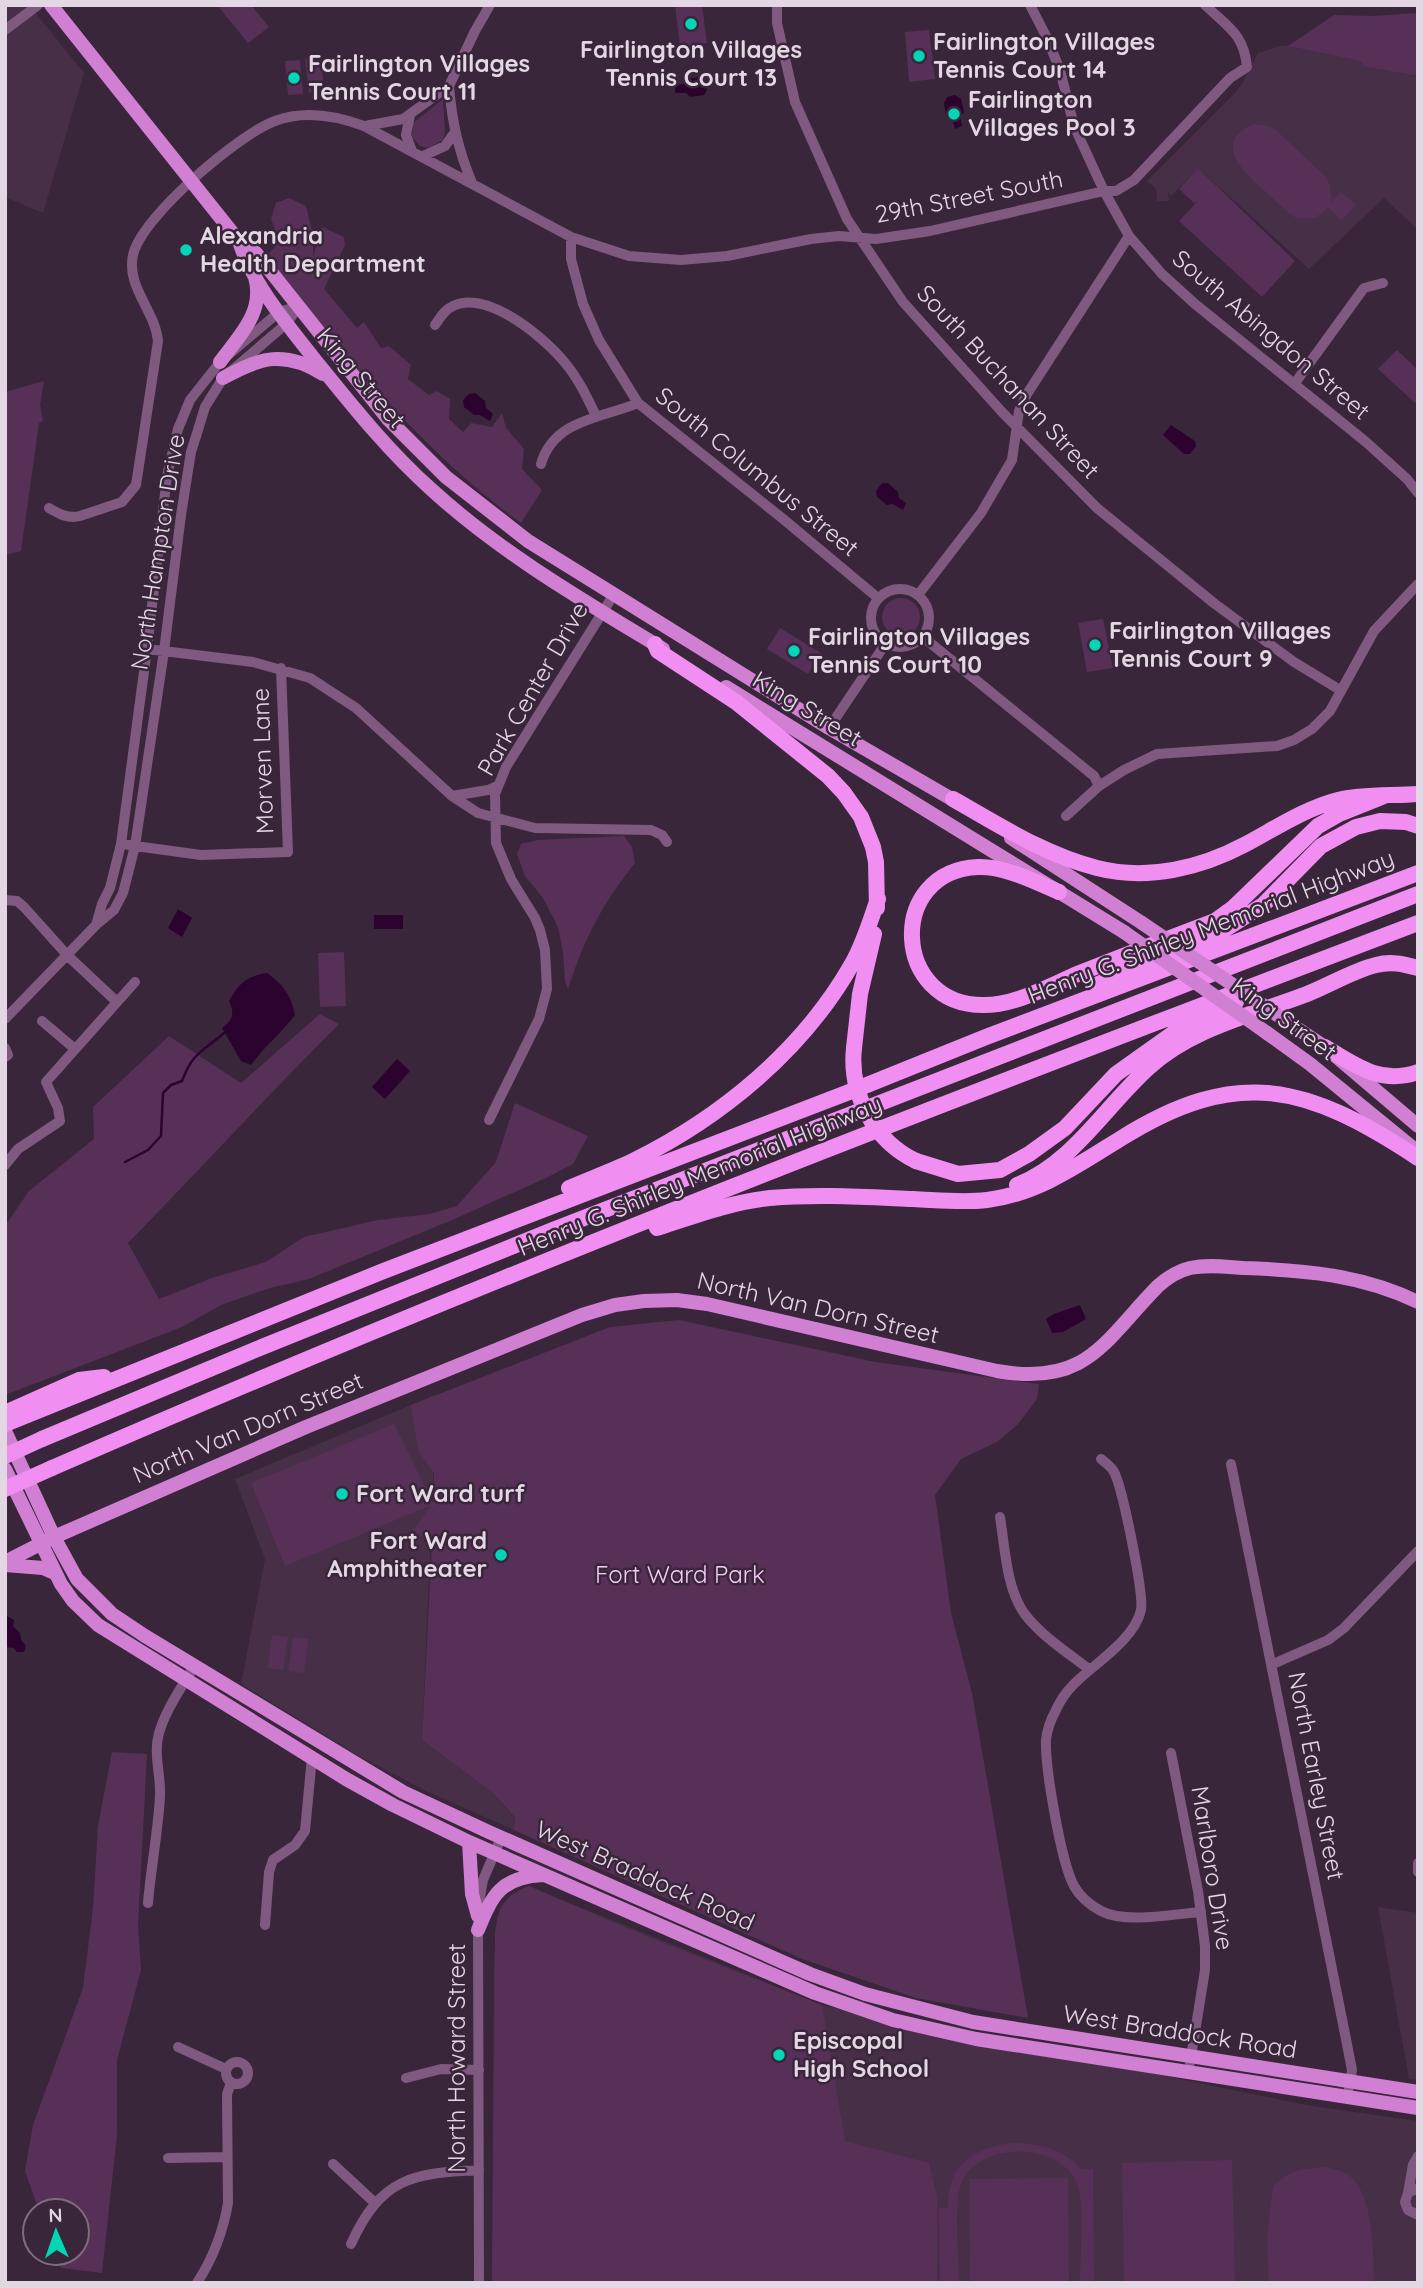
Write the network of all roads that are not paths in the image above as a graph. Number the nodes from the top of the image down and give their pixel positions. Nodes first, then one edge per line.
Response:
1 (38, 5) edge
2 (51, 5) edge
3 (490, 5) edge
4 (777, 5) edge
5 (1030, 5) edge
6 (1205, 5) edge
7 (5, 30) edge
8 (449, 86) junction
9 (410, 115) junction
10 (364, 126) junction
11 (455, 132) junction
12 (412, 150) junction
13 (423, 156) junction
14 (192, 182) junction
15 (472, 183) junction
16 (1104, 191) junction
17 (1129, 236) junction
18 (570, 237) junction
19 (858, 237) junction
20 (239, 241) junction
21 (253, 272) junction
22 (1383, 283) dead end
23 (299, 306) junction
24 (283, 318) junction
25 (435, 325) dead end
26 (220, 362) junction
27 (223, 378) junction
28 (330, 378) junction
29 (1294, 383) junction
30 (638, 403) junction
31 (596, 416) junction
32 (1016, 426) junction
33 (541, 464) dead end
34 (1418, 492) edge
35 (49, 508) dead end
36 (1418, 584) edge
37 (614, 594) junction
38 (918, 595) junction
39 (878, 598) junction
40 (603, 611) junction
41 (923, 637) junction
42 (886, 643) junction
43 (655, 644) junction
44 (147, 649) junction
45 (164, 651) junction
46 (281, 668) junction
47 (1340, 690) junction
48 (830, 727) junction
49 (497, 786) junction
50 (1099, 786) junction
51 (1418, 794) edge
52 (452, 796) junction
53 (1384, 796) junction
54 (953, 799) junction
55 (1066, 816) dead end
56 (495, 818) junction
57 (1418, 826) edge
58 (667, 842) dead end
59 (121, 844) junction
60 (135, 846) junction
61 (1418, 873) edge
62 (1059, 892) junction
63 (1418, 894) edge
64 (878, 899) junction
65 (5, 900) edge
66 (1418, 923) edge
67 (96, 925) junction
68 (68, 956) junction
69 (1321, 961) junction
70 (1418, 968) edge
71 (135, 982) dead end
72 (117, 1002) junction
73 (5, 1019) edge
74 (42, 1021) dead end
75 (986, 1037) junction
76 (1325, 1047) junction
77 (5, 1048) edge
78 (75, 1049) junction
79 (5, 1057) edge
80 (1418, 1072) edge
81 (489, 1120) dead end
82 (1418, 1126) edge
83 (1418, 1152) edge
84 (7, 1157) edge
85 (1418, 1158) edge
86 (961, 1201) junction
87 (381, 1272) junction
88 (496, 1283) junction
89 (1418, 1302) edge
90 (26, 1409) junction
91 (5, 1412) edge
92 (5, 1424) edge
93 (5, 1431) edge
94 (5, 1455) edge
95 (1101, 1459) dead end
96 (1231, 1464) dead end
97 (5, 1469) edge
98 (5, 1489) edge
99 (1000, 1517) dead end
100 (54, 1537) junction
101 (40, 1544) junction
102 (1418, 1551) edge
103 (5, 1564) edge
104 (54, 1573) junction
105 (1273, 1664) junction
106 (194, 1666) junction
107 (1090, 1671) junction
108 (186, 1680) junction
109 (1171, 1753) dead end
110 (312, 1757) junction
111 (501, 1838) junction
112 (469, 1842) junction
113 (496, 1853) junction
114 (1418, 1863) edge
115 (1418, 1872) edge
116 (545, 1875) junction
117 (148, 1903) dead end
118 (1201, 1912) junction
119 (478, 1923) junction
120 (265, 1925) dead end
121 (178, 2047) dead end
122 (1191, 2057) junction
123 (226, 2068) junction
124 (479, 2070) junction
125 (1189, 2073) junction
126 (406, 2078) dead end
127 (1350, 2082) junction
128 (231, 2083) junction
129 (1418, 2092) edge
130 (1348, 2098) junction
131 (1418, 2108) edge
132 (1418, 2156) edge
133 (227, 2157) junction
134 (168, 2158) dead end
135 (333, 2164) dead end
136 (479, 2171) junction
137 (1413, 2191) edge
138 (375, 2203) junction
139 (1418, 2215) edge
140 (351, 2244) dead end
141 (197, 2283) edge
142 (479, 2283) edge

1 - 7 street
2 - 14 main road, King Street
3 - 8 street
4 - 19 street, South Buchanan Street
5 - 16 street, South Abingdon Street
6 - 16 street, 29th Street South
8 - 9 street
8 - 11 street
9 - 10 street
9 - 12 street
10 - 12 street
10 - 14 street
11 - 13 street
11 - 15 street
12 - 13 street
13 - 15 street
14 - 20 main road, King Street
14 - 35 street
15 - 18 street
16 - 17 street, South Abingdon Street
16 - 19 street, 29th Street South
17 - 29 street, South Abingdon Street
17 - 32 street
18 - 19 street, 29th Street South
18 - 30 street, South Columbus Street
19 - 32 street, South Buchanan Street
20 - 21 main road, King Street
20 - 23 main road, King Street
21 - 24 main road, King Street
21 - 26 main road
22 - 29 street
23 - 24 street, North Hampton Drive
23 - 37 main road, King Street
24 - 26 street, North Hampton Drive
24 - 27 street, North Hampton Drive
24 - 28 main road, King Street
25 - 31 street
26 - 44 street, North Hampton Drive
27 - 28 main road
27 - 45 street, North Hampton Drive
28 - 40 main road, King Street
29 - 34 street, South Abingdon Street
30 - 31 street
30 - 39 street, South Columbus Street
31 - 33 street
32 - 38 street
32 - 47 street, South Buchanan Street
36 - 47 street
37 - 40 street, Park Center Drive
37 - 48 main road, King Street
38 - 39 street
38 - 41 street
39 - 42 street
40 - 43 main road, King Street
40 - 49 street, Park Center Drive
41 - 42 street
41 - 50 street
42 - 48 street
43 - 62 main road, King Street
43 - 64 highway
44 - 45 street
44 - 59 street, North Hampton Drive
45 - 46 street
45 - 60 street, North Hampton Drive
46 - 52 street
46 - 60 street, Morven Lane
47 - 50 street
48 - 54 main road, King Street
49 - 52 street
49 - 56 street, Park Center Drive
50 - 55 street
51 - 53 highway
52 - 56 street
53 - 54 highway
53 - 62 highway
54 - 76 main road, King Street, bridge
56 - 58 street
56 - 81 street, Park Center Drive
57 - 75 highway
59 - 60 street
59 - 67 street, North Hampton Drive
60 - 67 street, North Hampton Drive
61 - 75 highway, Henry G. Shirley Memorial Highway
62 - 83 main road, King Street, bridge
63 - 94 highway, bridge
64 - 69 highway, bridge
64 - 87 highway
65 - 68 street
66 - 69 highway, Henry G. Shirley Memorial Highway
67 - 68 street, North Hampton Drive
68 - 72 street
68 - 73 street, North Hampton Drive
69 - 88 highway, Henry G. Shirley Memorial Highway
70 - 86 highway
71 - 72 street
72 - 78 street
74 - 78 street
75 - 87 highway, Henry G. Shirley Memorial Highway
76 - 80 highway
76 - 82 main road, King Street
77 - 79 street
78 - 84 street
85 - 86 highway
86 - 88 highway
87 - 90 highway, Henry G. Shirley Memorial Highway
88 - 98 highway, Henry G. Shirley Memorial Highway, bridge
89 - 100 main road, North Van Dorn Street
90 - 91 highway
90 - 92 highway
93 - 100 main road, West Braddock Road
95 - 107 street
96 - 105 street, North Earley Street
97 - 101 main road, West Braddock Road
99 - 107 street
100 - 101 main road, North Van Dorn Street
100 - 106 main road, West Braddock Road
101 - 103 main road, North Van Dorn Street
101 - 104 main road, West Braddock Road
102 - 105 street
103 - 104 main road
104 - 108 main road, West Braddock Road
105 - 127 street, North Earley Street
106 - 108 street
106 - 111 main road, West Braddock Road
107 - 118 street
108 - 110 main road, West Braddock Road
108 - 117 street
109 - 118 street, Marlboro Drive
110 - 112 main road, West Braddock Road
110 - 120 street
111 - 113 street, North Howard Street
111 - 122 main road, West Braddock Road
112 - 113 main road, West Braddock Road
112 - 119 main road
113 - 116 main road, West Braddock Road
113 - 119 street, North Howard Street
114 - 115 street
116 - 119 main road
116 - 125 main road, West Braddock Road
118 - 122 street, Marlboro Drive
119 - 124 street, North Howard Street
121 - 123 street
122 - 125 street, Marlboro Drive
122 - 127 main road, West Braddock Road
123 - 128 street
123 - 128 street
124 - 126 street
124 - 136 street, North Howard Street
125 - 130 main road, West Braddock Road
127 - 129 main road, West Braddock Road
127 - 130 street, North Earley Street
128 - 133 street
130 - 131 main road, West Braddock Road
132 - 137 street
133 - 134 street
133 - 141 street
135 - 138 street
136 - 138 street
136 - 142 street, North Howard Street
137 - 139 street
138 - 140 street

